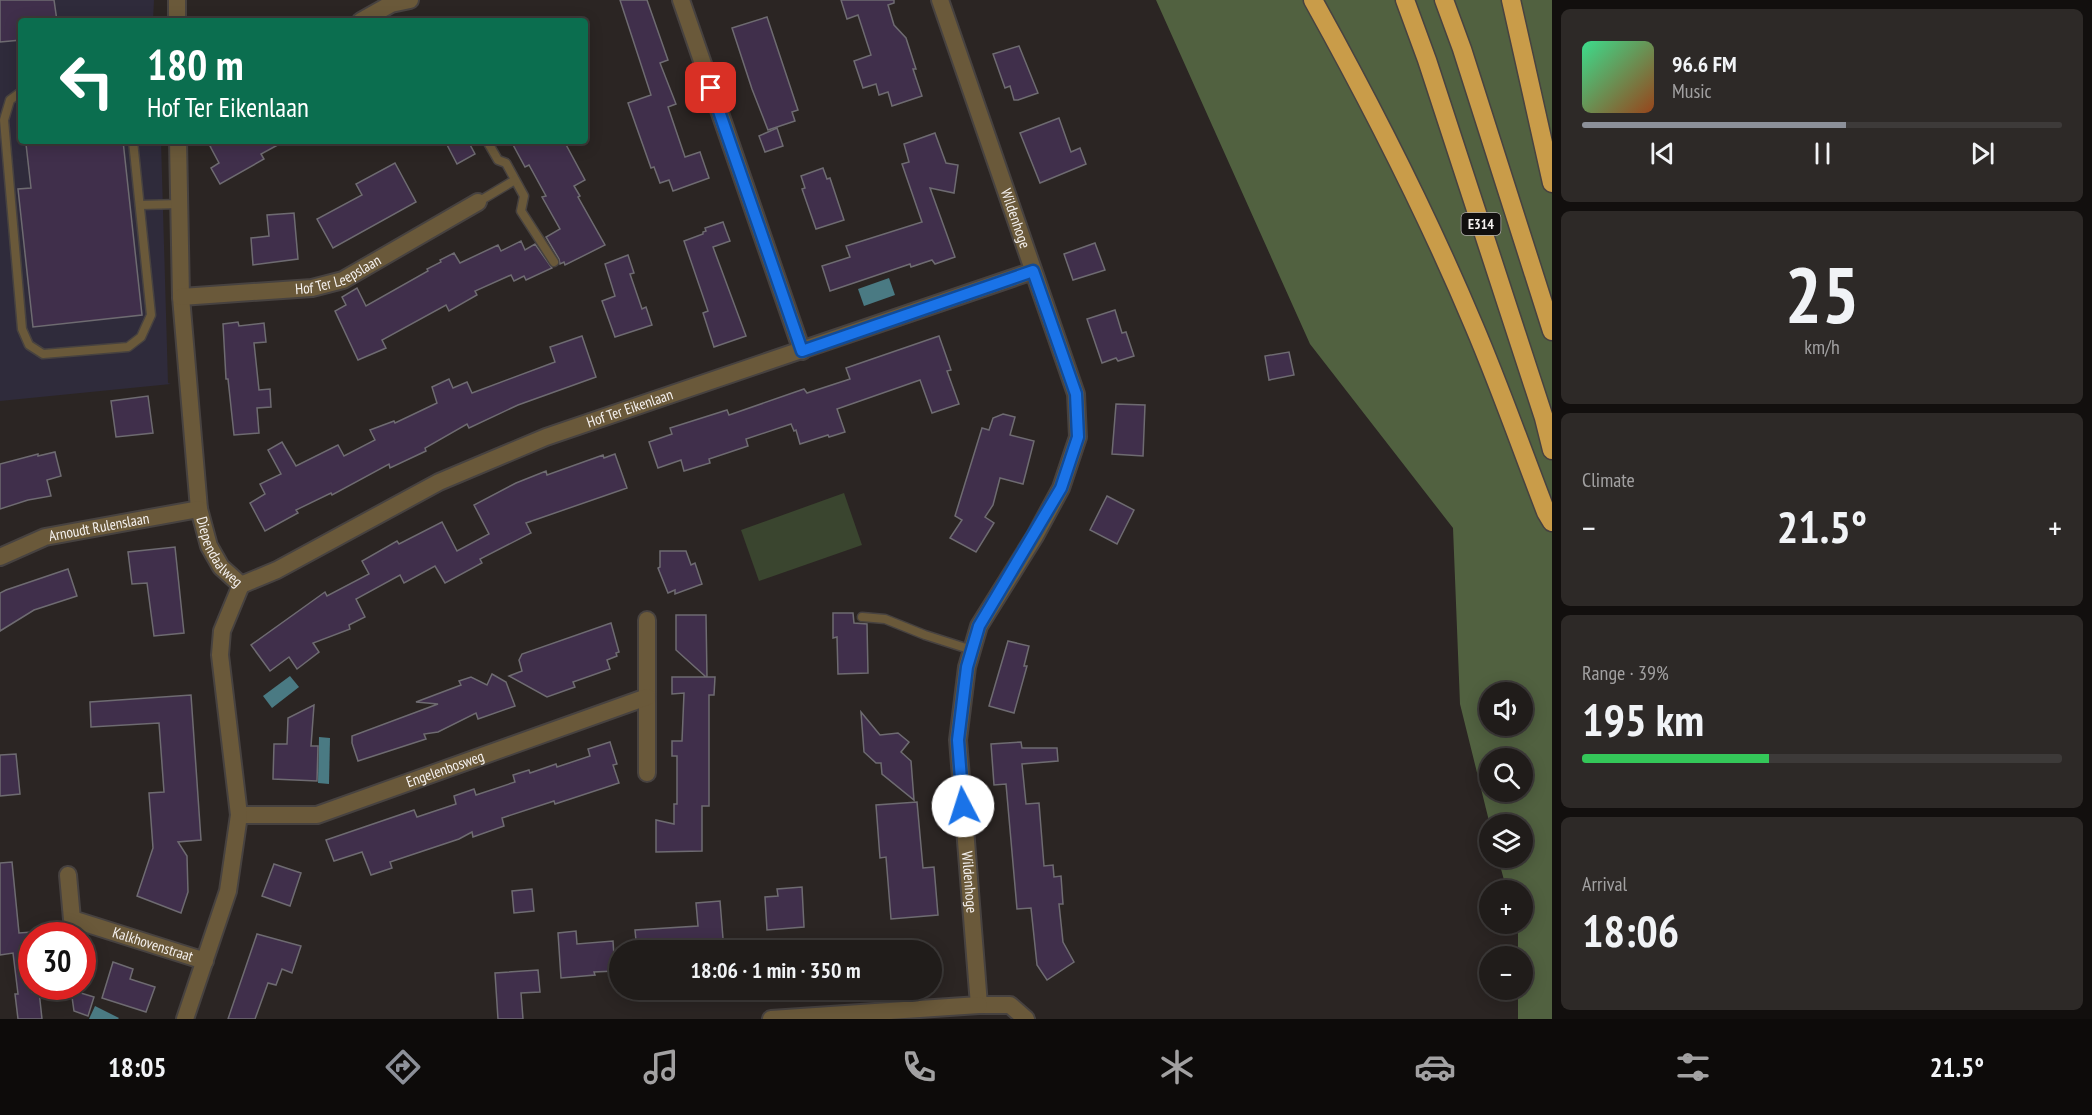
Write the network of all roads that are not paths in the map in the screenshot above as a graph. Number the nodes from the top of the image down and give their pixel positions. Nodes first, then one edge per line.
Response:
1 (177, 0) edge
2 (410, 0) edge
3 (681, 0) edge
4 (940, 0) edge
5 (1313, 0) edge
6 (1405, 0) edge
7 (1444, 0) edge
8 (1511, 0) edge
9 (177, 18) edge
10 (366, 18) edge
11 (18, 94) edge
12 (133, 144) edge
13 (178, 144) edge
14 (489, 144) edge
15 (515, 180) junction
16 (1552, 183) edge
17 (478, 202) joint
18 (180, 204) junction
19 (140, 205) junction
20 (554, 262) dead end
21 (1033, 271) junction
22 (181, 297) junction
23 (1552, 332) edge
24 (802, 351) junction
25 (1552, 450) edge
26 (199, 509) junction
27 (1552, 522) edge
28 (0, 557) edge
29 (241, 585) junction
30 (862, 618) dead end
31 (647, 620) dead end
32 (972, 650) junction
33 (647, 697) junction
34 (647, 773) dead end
35 (239, 815) junction
36 (68, 875) dead end
37 (205, 961) junction
38 (979, 1005) junction
39 (184, 1019) edge
40 (771, 1019) edge
41 (1026, 1019) edge

1 - 9 street
2 - 10 street
3 - 24 street
4 - 21 street, Wildenhoge
5 - 27 highway
6 - 25 highway, E314
7 - 23 highway, E314
8 - 16 highway
11 - 19 lane
12 - 19 lane
13 - 18 street, Diependaalweg
14 - 15 lane
15 - 17 lane
15 - 20 lane
17 - 22 street, Hof Ter Leepslaan
18 - 19 lane
18 - 22 street, Diependaalweg
21 - 24 street, Hof Ter Eikenlaan
21 - 32 street, Wildenhoge
22 - 26 street, Diependaalweg
24 - 29 street, Hof Ter Eikenlaan
26 - 28 street, Arnoudt Rulenslaan
26 - 29 street, Diependaalweg
29 - 35 street, Diependaalweg
30 - 32 lane
31 - 33 street
32 - 38 street, Wildenhoge
33 - 34 street
33 - 35 street, Engelenbosweg
35 - 37 street, Diependaalweg
36 - 37 street, Kalkhovenstraat
37 - 39 street, Diependaalweg
38 - 40 street
38 - 41 street

